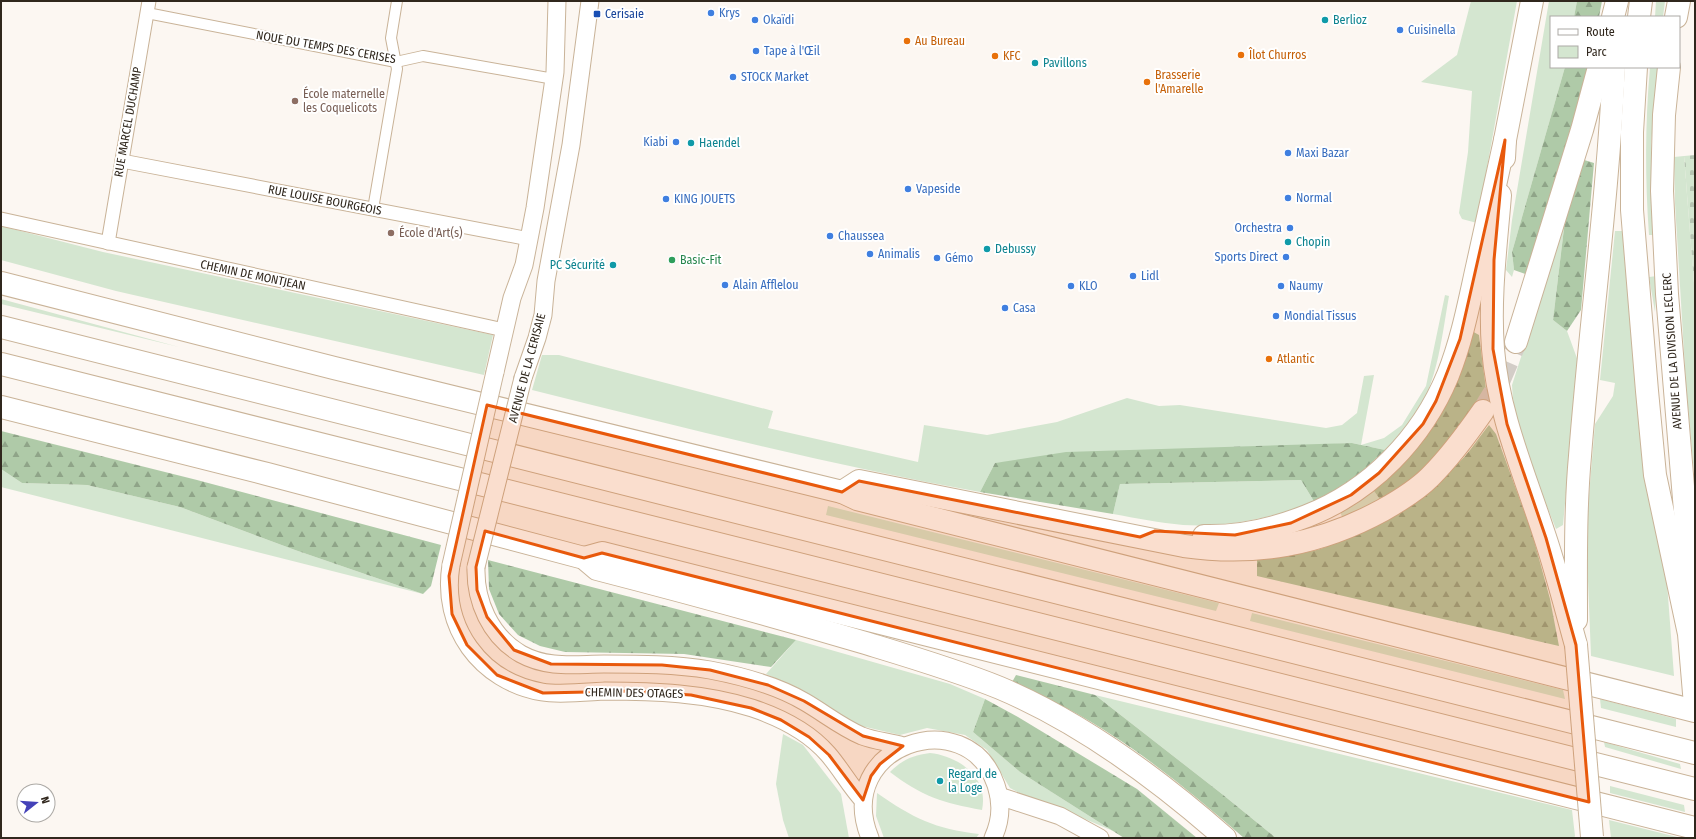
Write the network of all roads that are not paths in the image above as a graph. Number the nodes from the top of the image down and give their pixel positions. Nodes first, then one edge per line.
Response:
1 (397, 1) edge
2 (557, 1) edge
3 (590, 1) edge
4 (1532, 1) edge
5 (1640, 1) edge
6 (1679, 1) edge
7 (148, 7) edge
8 (1639, 16) edge
9 (1676, 16) edge
10 (396, 62) junction
11 (1599, 68) edge
12 (1614, 68) edge
13 (1636, 68) edge
14 (1669, 68) edge
15 (554, 79) junction
16 (1505, 140) junction
17 (122, 161) junction
18 (373, 209) junction
19 (1, 219) edge
20 (529, 239) junction
21 (108, 243) junction
22 (1, 283) edge
23 (1, 326) edge
24 (504, 330) junction
25 (1516, 342) tunnel mouth
26 (1, 364) edge
27 (1, 407) edge
28 (1483, 411) tunnel mouth
29 (842, 492) junction
30 (1140, 537) junction
31 (584, 558) junction
32 (1689, 634) junction
33 (1576, 645) junction
34 (1695, 708) edge
35 (903, 746) junction
36 (1695, 753) edge
37 (1695, 789) edge
38 (999, 796) junction
39 (863, 800) junction
40 (1695, 828) edge
41 (870, 838) edge
42 (994, 838) edge
43 (1100, 838) edge
44 (1225, 838) edge
45 (1592, 838) edge

1 - 10 street
2 - 15 street
3 - 35 street, AVENUE DE LA CERISAIE, bridge
4 - 16 highway
5 - 8 highway
6 - 9 highway
7 - 10 street, NOUE DU TEMPS DES CERISES
7 - 17 street, RUE MARCEL DUCHAMP
10 - 15 street, NOUE DU TEMPS DES CERISES
10 - 18 street
11 - 25 highway
12 - 33 highway
13 - 32 highway
14 - 32 highway, AVENUE DE LA DIVISION LECLERC
15 - 20 street
16 - 30 highway
16 - 33 highway
17 - 18 street, RUE LOUISE BOURGEOIS
17 - 21 street, RUE MARCEL DUCHAMP
18 - 20 street, RUE LOUISE BOURGEOIS
19 - 21 street, CHEMIN DE MONTJEAN
20 - 24 street
21 - 24 street, CHEMIN DE MONTJEAN
22 - 29 highway
23 - 36 highway
24 - 39 street, CHEMIN DES OTAGES, bridge
26 - 37 highway
27 - 31 highway
28 - 30 highway
29 - 30 highway
29 - 34 highway
31 - 40 highway
31 - 44 highway
32 - 34 highway
33 - 45 highway, bridge
35 - 38 street
35 - 39 street
38 - 42 street
38 - 43 street
39 - 41 street

